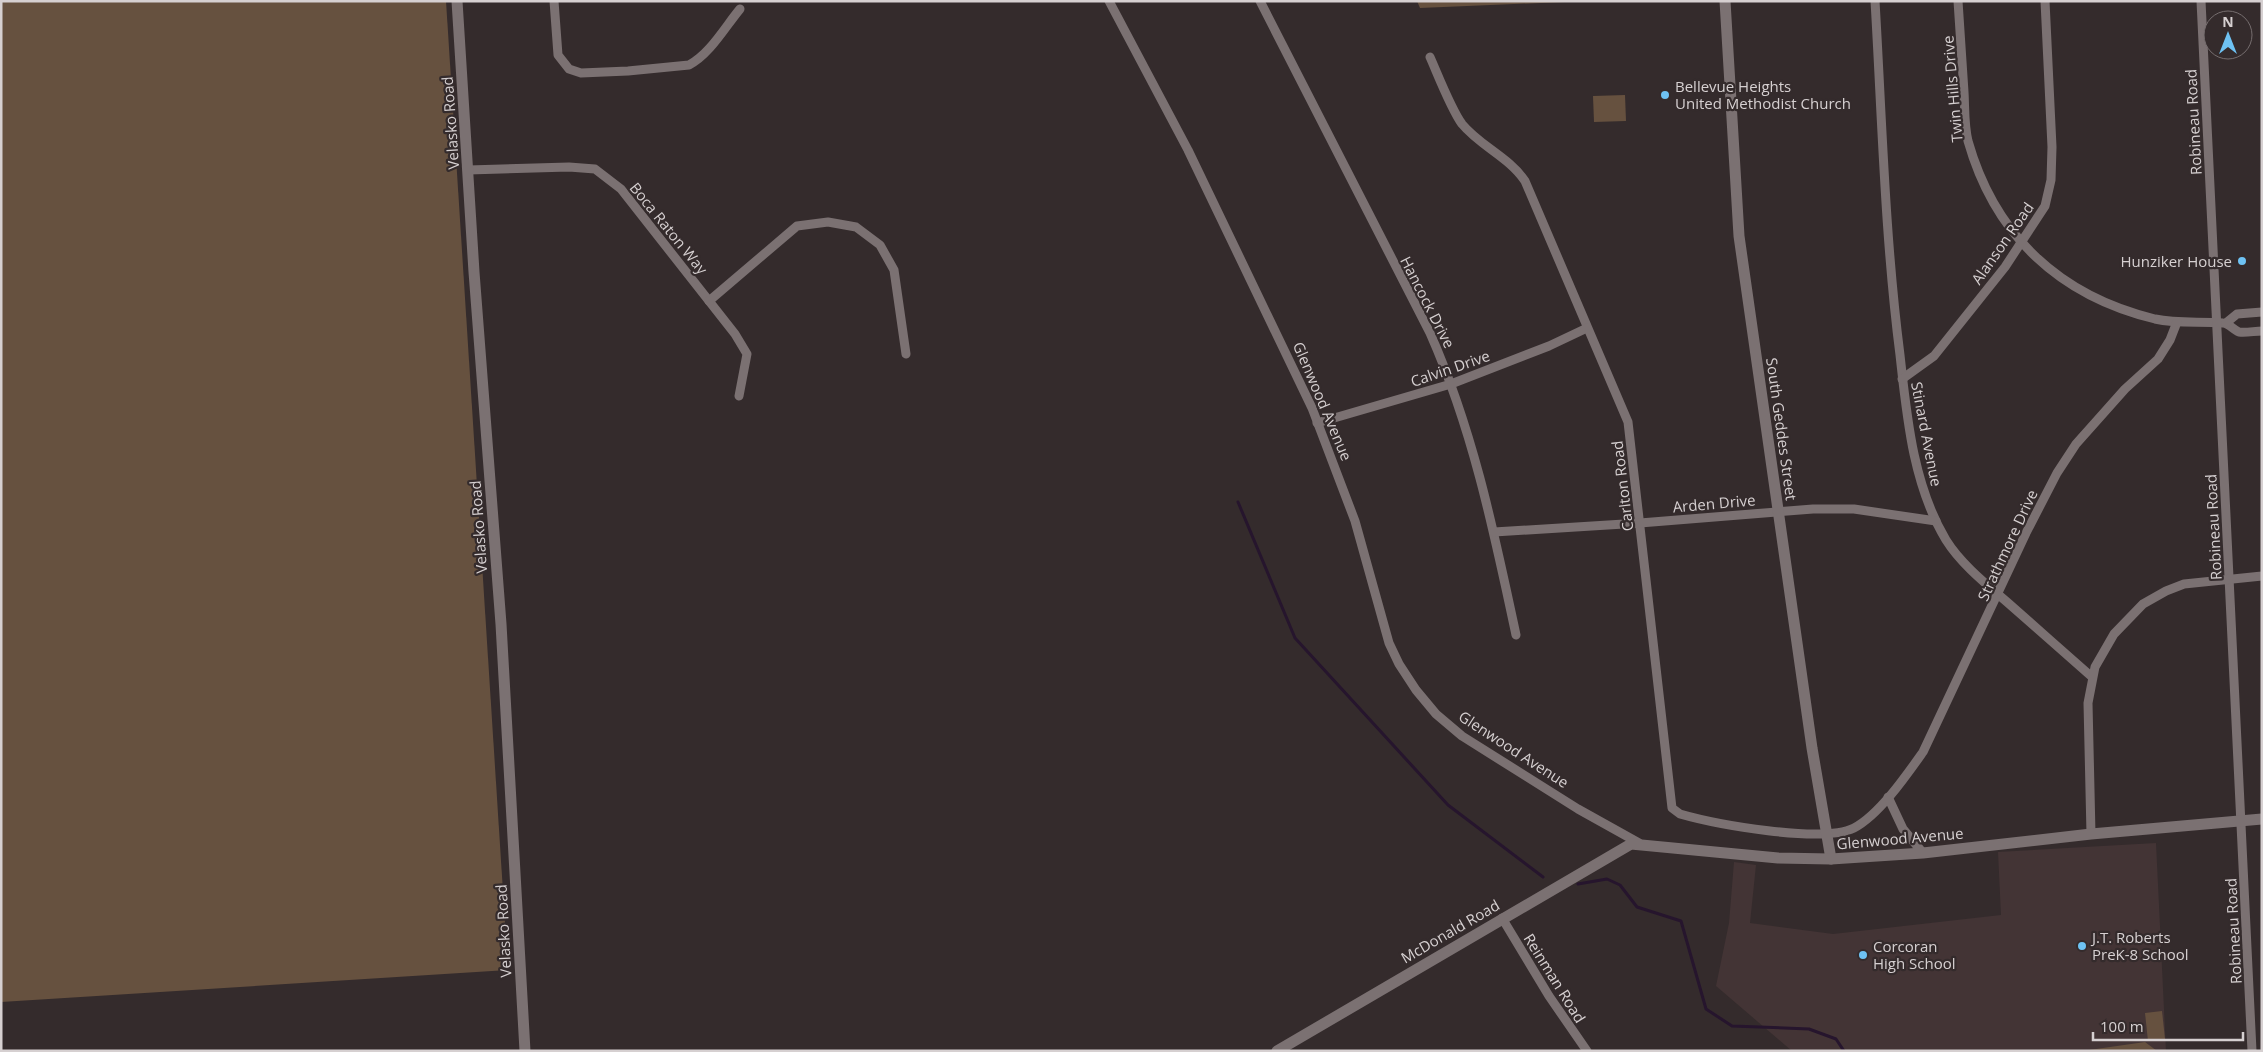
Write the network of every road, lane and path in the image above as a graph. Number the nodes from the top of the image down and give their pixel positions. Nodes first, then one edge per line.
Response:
1 (457, 1) edge
2 (554, 1) edge
3 (1109, 1) edge
4 (1260, 1) edge
5 (1725, 1) edge
6 (1875, 1) edge
7 (1958, 1) edge
8 (2045, 1) edge
9 (2201, 1) edge
10 (740, 9) dead end
11 (1430, 57) dead end
12 (468, 170) junction
13 (2021, 242) junction
14 (709, 300) junction
15 (2262, 312) edge
16 (2177, 322) junction
17 (2216, 323) junction
18 (2226, 323) junction
19 (1587, 328) junction
20 (2262, 331) edge
21 (906, 354) dead end
22 (1902, 379) junction
23 (1451, 384) junction
24 (739, 396) dead end
25 (1317, 424) junction
26 (1779, 512) junction
27 (1936, 521) junction
28 (1640, 523) junction
29 (1494, 532) junction
30 (2262, 576) edge
31 (2230, 578) junction
32 (1999, 595) junction
33 (1516, 635) dead end
34 (2092, 677) junction
35 (1888, 797) junction
36 (2262, 819) edge
37 (2242, 821) junction
38 (1826, 834) junction
39 (2091, 834) junction
40 (1639, 843) junction
41 (1923, 853) junction
42 (1831, 859) junction
43 (1502, 918) junction
44 (525, 1051) edge
45 (1277, 1051) edge
46 (1587, 1051) edge
47 (2252, 1051) edge

1 - 12 street, Velasko Road
2 - 10 street
3 - 25 street, Glenwood Avenue
4 - 23 street, Hancock Drive
5 - 26 street, South Geddes Street
6 - 22 street, Stinard Avenue
7 - 13 street, Twin Hills Drive
8 - 13 street, Alanson Road
9 - 17 street, Robineau Road
11 - 19 street, Carlton Road
12 - 14 street, Boca Raton Way
12 - 44 street, Velasko Road
13 - 16 street, Twin Hills Drive
13 - 22 street, Alanson Road
14 - 21 street
14 - 24 street, Boca Raton Way
15 - 18 street
16 - 17 street, Twin Hills Drive
16 - 32 street, Strathmore Drive
17 - 18 street
17 - 31 street, Robineau Road
18 - 20 street
19 - 23 street, Calvin Drive
19 - 28 street, Carlton Road
22 - 27 street, Stinard Avenue
23 - 25 street, Calvin Drive
23 - 29 street, Hancock Drive
25 - 40 street, Glenwood Avenue
26 - 27 street, Arden Drive
26 - 28 street, Arden Drive
26 - 38 street, South Geddes Street
27 - 32 street, Stinard Avenue
28 - 29 street, Arden Drive
28 - 38 street, Carlton Road
29 - 33 street, Hancock Drive
30 - 31 street
31 - 34 street
31 - 37 street, Robineau Road
32 - 34 street, Stinard Avenue
32 - 35 street, Strathmore Drive
34 - 39 street
35 - 38 street, Strathmore Drive
35 - 41 street
36 - 37 street, Glenwood Avenue
37 - 39 street, Glenwood Avenue
37 - 47 street, Robineau Road
38 - 42 street, South Geddes Street
39 - 41 street, Glenwood Avenue
40 - 42 street, Glenwood Avenue
40 - 43 street, McDonald Road
41 - 42 street, Glenwood Avenue
43 - 45 street, McDonald Road
43 - 46 street, Reinman Road

